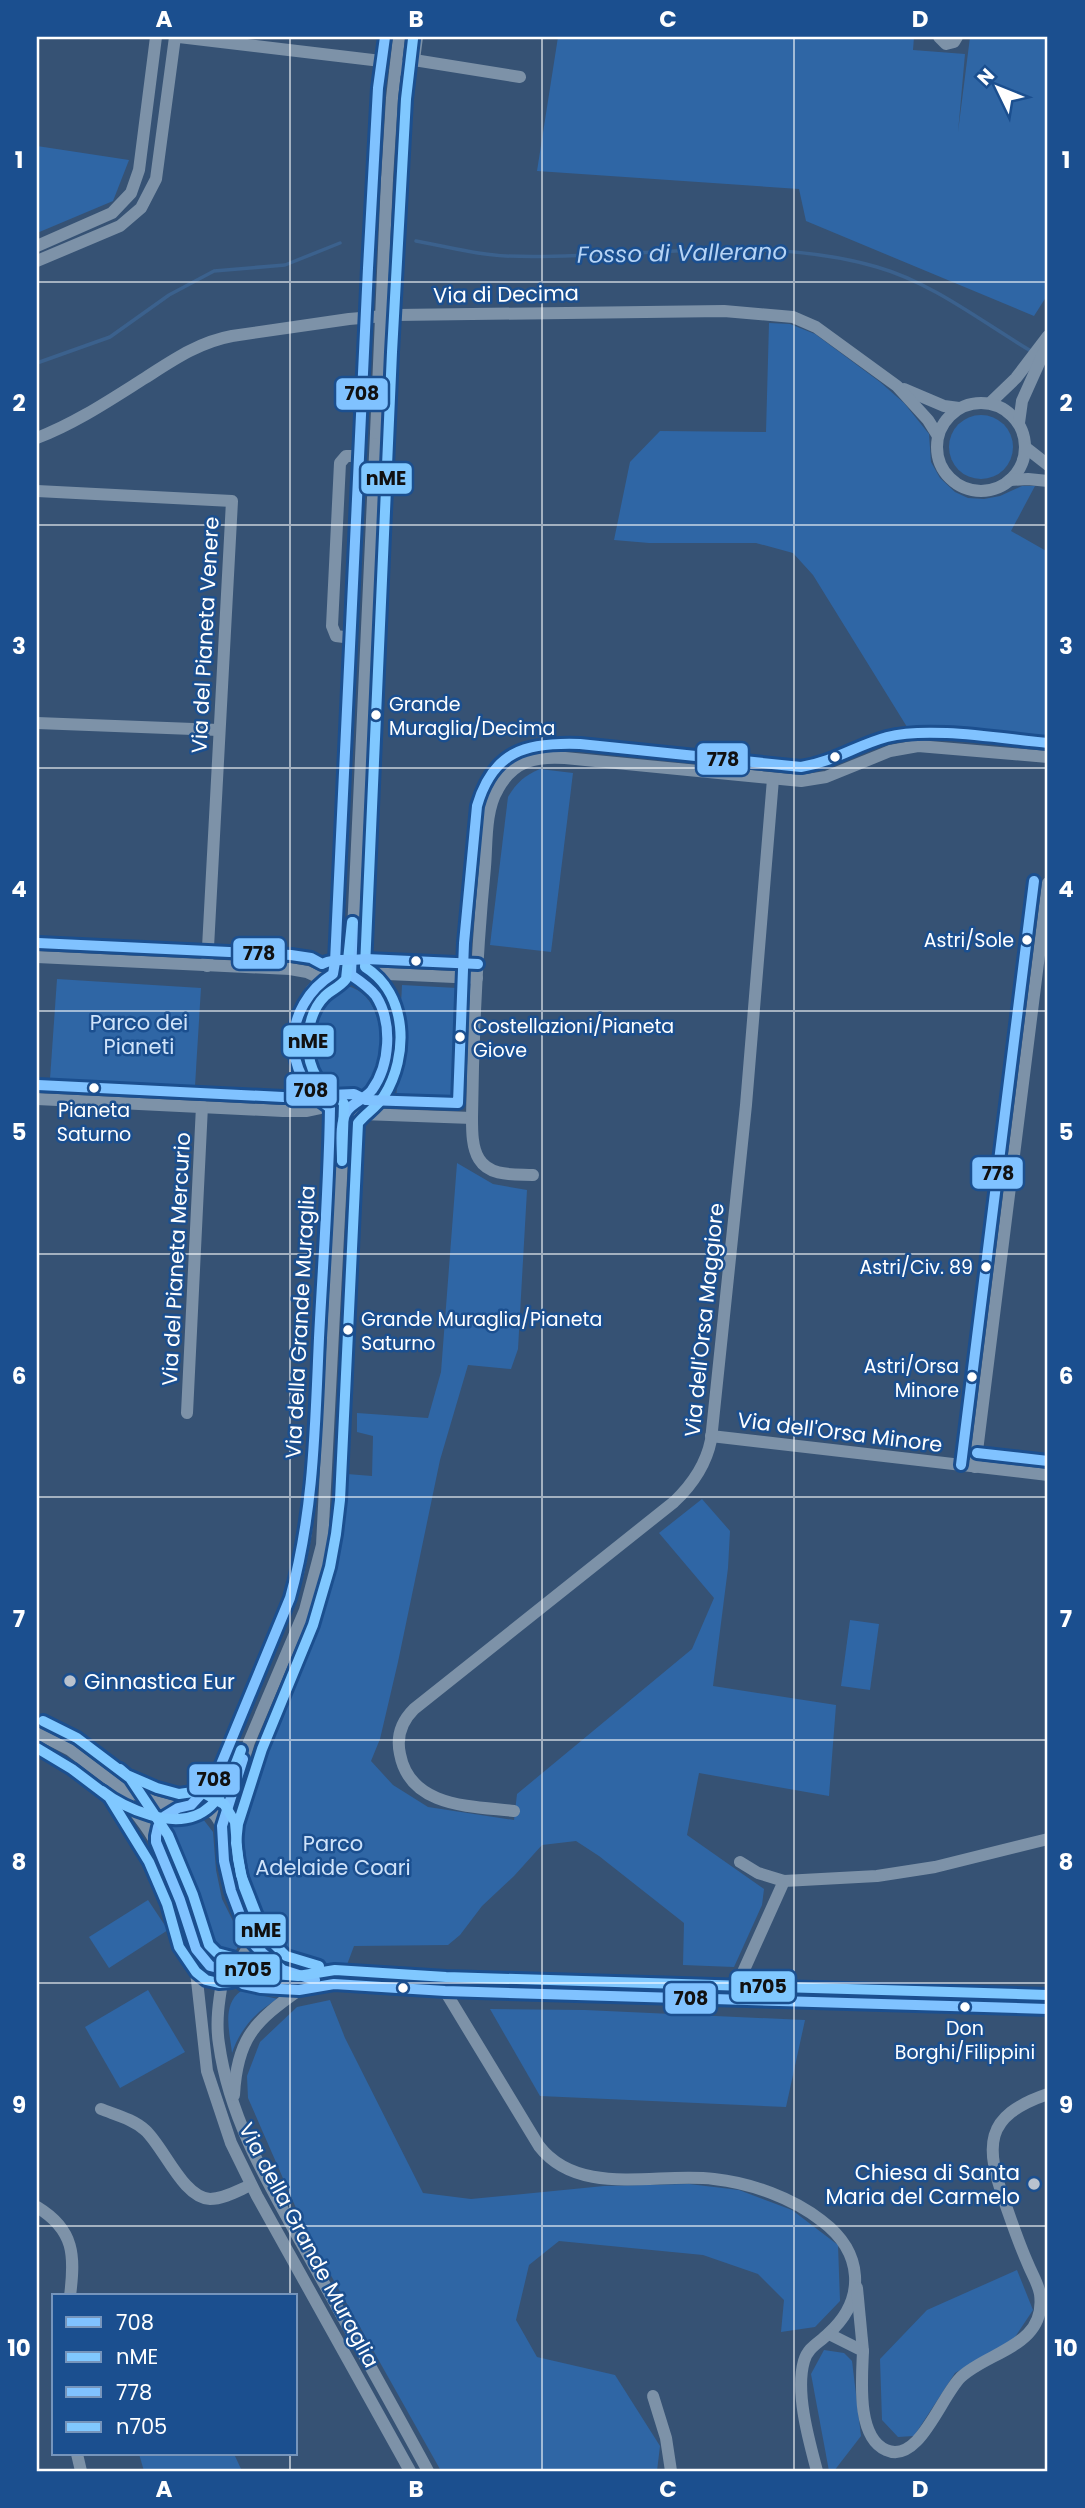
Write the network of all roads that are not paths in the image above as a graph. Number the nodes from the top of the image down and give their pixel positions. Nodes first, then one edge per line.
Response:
1 (156, 37) edge
2 (177, 37) edge
3 (385, 37) edge
4 (399, 37) edge
5 (417, 37) edge
6 (939, 37) edge
7 (957, 37) edge
8 (414, 60) junction
9 (381, 61) junction
10 (395, 72) junction
11 (520, 77) dead end
12 (37, 246) edge
13 (37, 261) edge
14 (1048, 337) edge
15 (1048, 343) edge
16 (897, 386) junction
17 (994, 400) junction
18 (959, 408) junction
19 (1019, 424) junction
20 (938, 436) junction
21 (37, 438) edge
22 (1025, 447) junction
23 (360, 456) junction
24 (1048, 465) edge
25 (1010, 480) junction
26 (1048, 481) edge
27 (37, 491) edge
28 (352, 638) junction
29 (37, 723) edge
30 (219, 730) junction
31 (1048, 757) edge
32 (773, 779) junction
33 (1048, 883) edge
34 (37, 957) edge
35 (207, 966) junction
36 (352, 976) junction
37 (328, 977) junction
38 (477, 978) junction
39 (37, 1099) edge
40 (202, 1106) junction
41 (328, 1108) junction
42 (350, 1109) junction
43 (472, 1118) junction
44 (533, 1175) dead end
45 (187, 1413) dead end
46 (711, 1436) junction
47 (975, 1466) junction
48 (1048, 1475) edge
49 (37, 1733) edge
50 (119, 1787) junction
51 (191, 1805) junction
52 (177, 1808) junction
53 (514, 1811) dead end
54 (222, 1826) junction
55 (1048, 1839) edge
56 (156, 1842) junction
57 (740, 1862) dead end
58 (784, 1881) junction
59 (249, 1939) junction
60 (193, 1944) junction
61 (225, 1970) junction
62 (334, 1984) junction
63 (299, 1990) junction
64 (445, 1991) junction
65 (730, 2001) junction
66 (1048, 2009) edge
67 (1048, 2094) edge
68 (233, 2103) junction
69 (101, 2109) dead end
70 (251, 2185) junction
71 (37, 2207) edge
72 (857, 2287) junction
73 (69, 2294) edge
74 (829, 2334) junction
75 (863, 2351) junction
76 (653, 2396) dead end
77 (410, 2471) edge
78 (428, 2471) edge
79 (671, 2471) edge
80 (817, 2471) edge

1 - 12 street
2 - 9 street
2 - 13 street
3 - 9 street
4 - 10 street
5 - 8 street
6 - 7 street
8 - 10 street
8 - 11 street
9 - 23 street, bridge
10 - 36 street, bridge
14 - 17 street
15 - 19 street
16 - 18 street, Via di Decima
16 - 20 street, Via di Decima
16 - 21 street, Via di Decima
17 - 18 street
17 - 19 street
18 - 20 street
19 - 22 street
20 - 25 street
22 - 24 street
22 - 25 street
23 - 28 street
23 - 28 street
25 - 26 street
27 - 30 street, Via del Pianeta Venere
28 - 37 street
29 - 30 street
30 - 35 street, Via del Pianeta Venere
31 - 32 street
32 - 38 street
32 - 46 street, Via dell'Orsa Maggiore
33 - 47 street
34 - 35 street
35 - 37 street
36 - 37 street
36 - 38 street
36 - 42 street
37 - 41 street
38 - 43 street
39 - 40 street
40 - 41 street
40 - 45 street, Via del Pianeta Mercurio
41 - 42 street
41 - 51 street, Via della Grande Muraglia
42 - 43 street
42 - 54 street, Via della Grande Muraglia
43 - 44 street
46 - 47 street, Via dell'Orsa Minore
46 - 53 street, Via dell'Orsa Maggiore
47 - 48 street, Via dell'Orsa Minore
49 - 50 street
50 - 52 street
50 - 56 street, Via della Grande Muraglia
51 - 52 street
51 - 54 street
52 - 56 street
54 - 59 street
55 - 58 street
56 - 60 street, Via della Grande Muraglia
57 - 58 street
58 - 65 street
59 - 61 street
59 - 62 street
60 - 61 street
60 - 70 street, Via della Grande Muraglia
61 - 63 street
61 - 68 street, Via della Grande Muraglia
62 - 63 street
62 - 64 street
63 - 68 street
64 - 65 street
64 - 72 street
65 - 66 street
67 - 75 street
68 - 78 street, Via della Grande Muraglia
69 - 70 street
70 - 77 street, Via della Grande Muraglia
71 - 73 street
72 - 74 street
72 - 75 street
74 - 75 street
74 - 80 street
76 - 79 street

